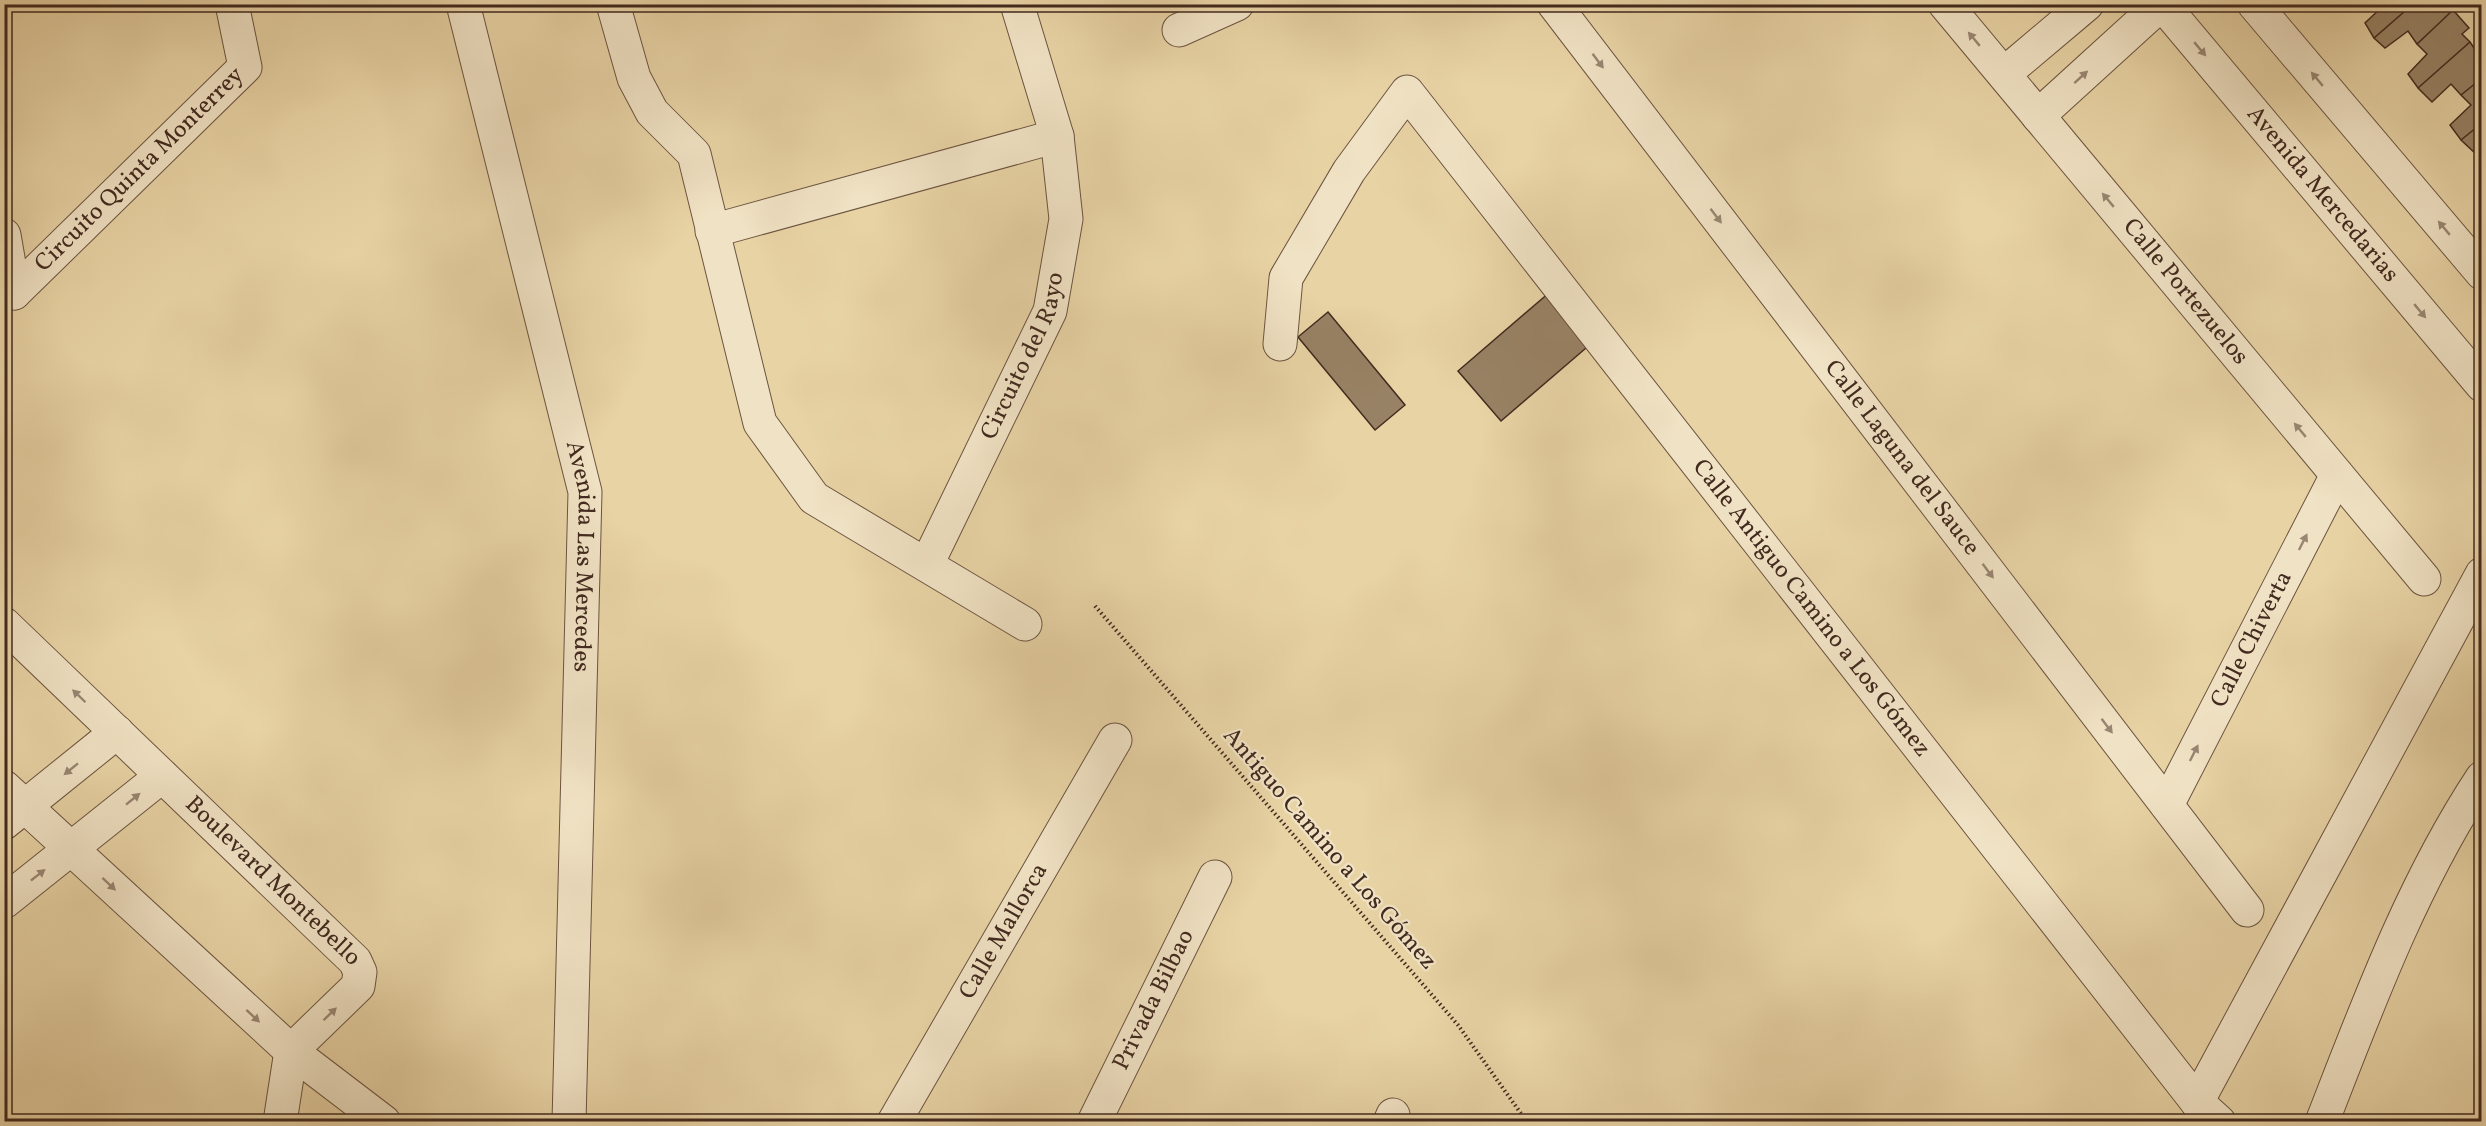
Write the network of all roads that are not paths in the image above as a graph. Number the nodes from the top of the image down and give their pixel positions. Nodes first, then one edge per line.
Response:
1 (232, 4) edge
2 (463, 4) edge
3 (613, 4) edge
4 (1017, 4) edge
5 (1237, 4) edge
6 (1945, 4) edge
7 (2087, 4) edge
8 (2161, 4) edge
9 (2254, 4) edge
10 (1562, 8) edge
11 (1179, 30) dead end
12 (2004, 74) junction
13 (2038, 116) junction
14 (1057, 136) junction
15 (712, 231) junction
16 (4, 235) edge
17 (2481, 273) edge
18 (9, 289) edge
19 (1280, 344) dead end
20 (2481, 384) edge
21 (2337, 475) junction
22 (927, 564) junction
23 (2481, 574) edge
24 (2424, 579) dead end
25 (4, 624) edge
26 (1025, 624) dead end
27 (117, 732) junction
28 (1115, 740) dead end
29 (162, 776) junction
30 (2481, 778) edge
31 (2167, 805) junction
32 (11, 806) edge
33 (72, 849) junction
34 (1215, 877) dead end
35 (4, 902) edge
36 (2247, 910) dead end
37 (291, 1051) junction
38 (2208, 1112) edge
39 (280, 1122) edge
40 (384, 1122) edge
41 (569, 1122) edge
42 (894, 1122) edge
43 (1094, 1122) edge
44 (2322, 1122) edge

1 - 18 street, Circuito Quinta Monterrey
2 - 41 street, Avenida Las Mercedes
3 - 15 street
4 - 14 street, Circuito del Rayo
5 - 11 street
12 -> 6 street, Calle Portezuelos
7 - 12 street
13 -> 8 street
8 -> 20 street, Avenida Mercedarias
17 -> 9 street
10 -> 31 street, Calle Laguna del Sauce
12 - 13 street, Calle Portezuelos
21 -> 13 street, Calle Portezuelos
14 - 15 street
14 - 22 street, Circuito del Rayo
15 - 22 street
16 - 18 street, Circuito Quinta Monterrey
19 - 38 street, Calle Antiguo Camino a Los Gómez
21 - 24 street, Calle Portezuelos
31 -> 21 street, Calle Chiverta
22 - 26 street
23 - 38 street
27 -> 25 street, Boulevard Montebello
27 - 29 street, Boulevard Montebello
27 -> 32 street
28 - 42 street, Calle Mallorca
33 -> 29 street
37 -> 29 street, Boulevard Montebello
30 - 44 street
31 - 36 street, Calle Laguna del Sauce
32 - 33 street
35 -> 33 street
33 -> 37 street
34 - 43 street, Privada Bilbao
37 - 39 street
37 - 40 street

